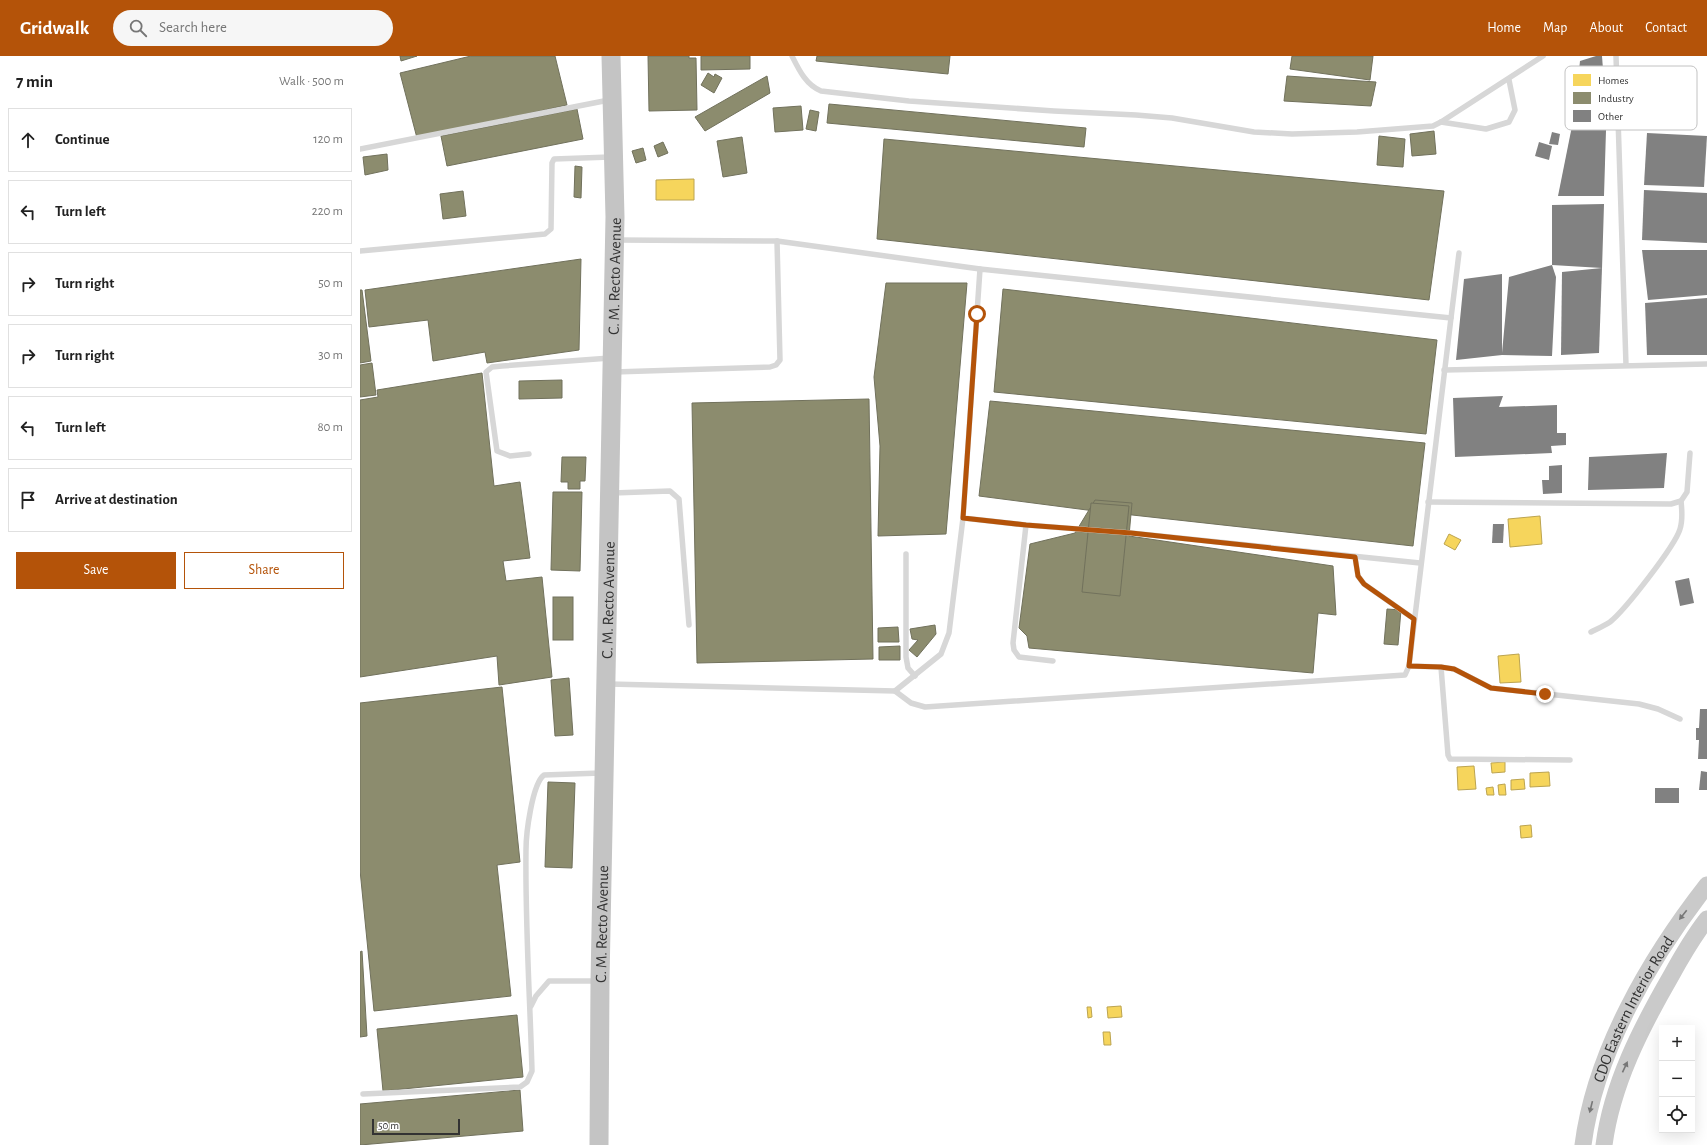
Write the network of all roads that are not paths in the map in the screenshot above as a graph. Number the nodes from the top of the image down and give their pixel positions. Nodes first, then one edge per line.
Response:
1 (611, 56) edge
2 (792, 56) edge
3 (1543, 56) edge
4 (1616, 56) edge
5 (1616, 66) edge
6 (1509, 80) junction
7 (613, 99) junction
8 (1441, 122) junction
9 (1618, 130) edge
10 (360, 149) edge
11 (614, 157) junction
12 (614, 240) junction
13 (777, 241) junction
14 (360, 251) edge
15 (1459, 252) dead end
16 (980, 269) junction
17 (1451, 318) junction
18 (1707, 364) edge
19 (612, 365) junction
20 (1626, 365) junction
21 (1444, 370) junction
22 (1690, 453) dead end
23 (529, 454) dead end
24 (610, 493) junction
25 (1681, 501) junction
26 (1428, 502) junction
27 (963, 518) junction
28 (1026, 525) junction
29 (906, 554) dead end
30 (1355, 557) junction
31 (1420, 563) junction
32 (1414, 619) junction
33 (689, 625) dead end
34 (1591, 632) dead end
35 (1053, 661) dead end
36 (1409, 666) junction
37 (1441, 667) junction
38 (915, 676) junction
39 (606, 684) junction
40 (895, 691) junction
41 (1680, 719) dead end
42 (1570, 760) dead end
43 (603, 773) junction
44 (1707, 885) edge
45 (1707, 919) edge
46 (600, 981) junction
47 (530, 1008) junction
48 (363, 1094) dead end
49 (599, 1145) edge
50 (1583, 1145) edge
51 (1604, 1145) edge

1 - 7 highway, C. M. Recto Avenue
2 - 8 lane
3 - 6 lane
4 - 5 lane
6 - 8 lane
6 - 8 lane
7 - 10 lane
7 - 11 highway, C. M. Recto Avenue
9 - 20 lane
11 - 12 highway, C. M. Recto Avenue
11 - 14 lane
12 - 13 lane
12 - 19 highway, C. M. Recto Avenue
13 - 16 lane
13 - 19 lane
15 - 17 lane
16 - 17 lane
16 - 27 lane
17 - 21 lane
18 - 20 lane
19 - 23 lane
19 - 24 highway, C. M. Recto Avenue
20 - 21 lane
21 - 26 lane
22 - 25 lane
24 - 33 lane
24 - 39 highway, C. M. Recto Avenue
25 - 26 lane
25 - 34 lane
26 - 31 lane
27 - 28 lane
27 - 38 lane
28 - 30 lane
28 - 35 lane
29 - 38 lane
30 - 31 lane
30 - 32 lane
31 - 32 lane
32 - 36 lane
36 - 37 lane
36 - 40 lane
37 - 41 lane
37 - 42 lane
38 - 40 lane
39 - 40 lane
39 - 43 highway, C. M. Recto Avenue
43 - 46 highway, C. M. Recto Avenue
43 - 47 lane
44 -> 50 main road, CDO Eastern Interior Road
51 -> 45 main road, CDO Eastern Interior Road
46 - 47 lane
46 - 49 highway, C. M. Recto Avenue
47 - 48 lane

